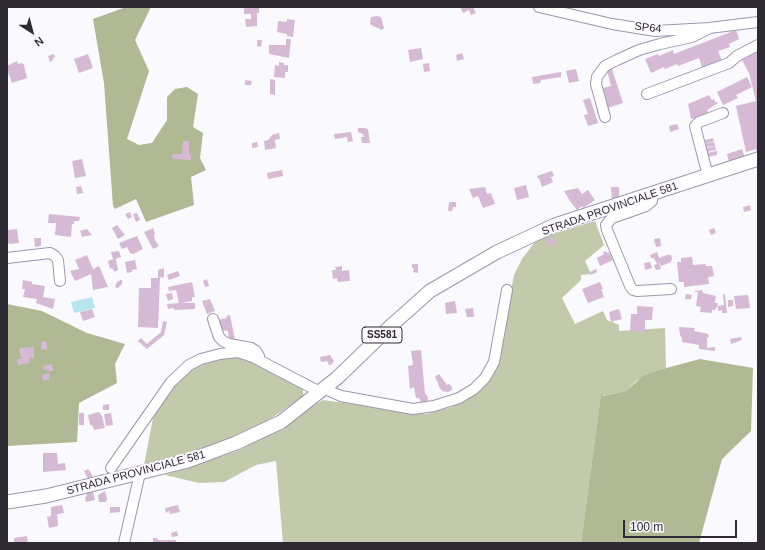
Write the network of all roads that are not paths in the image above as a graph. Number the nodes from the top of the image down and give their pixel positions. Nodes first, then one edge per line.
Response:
1 (539, 7) edge
2 (758, 22) edge
3 (709, 28) junction
4 (758, 45) edge
5 (647, 94) dead end
6 (723, 113) dead end
7 (605, 117) dead end
8 (758, 159) edge
9 (708, 176) junction
10 (652, 194) junction
11 (7, 258) edge
12 (60, 281) dead end
13 (671, 288) dead end
14 (507, 290) dead end
15 (213, 319) dead end
16 (260, 360) junction
17 (322, 391) junction
18 (111, 468) dead end
19 (140, 473) junction
20 (7, 502) edge
21 (124, 543) edge

1 - 3 street, SP64 / SP64
2 - 3 street, SP64 / SP64
3 - 7 street
4 - 5 street
6 - 9 street
8 - 9 main road, STRADA PROVINCIALE 581 / SS581
9 - 10 main road, STRADA PROVINCIALE 581 / SS581
10 - 13 street
10 - 17 main road, STRADA PROVINCIALE 581 / SS581
11 - 12 street
14 - 17 street
15 - 16 street
16 - 17 street
16 - 18 street
17 - 19 main road, STRADA PROVINCIALE 581 / SS581
19 - 20 main road, STRADA PROVINCIALE 581 / SS581
19 - 21 street

